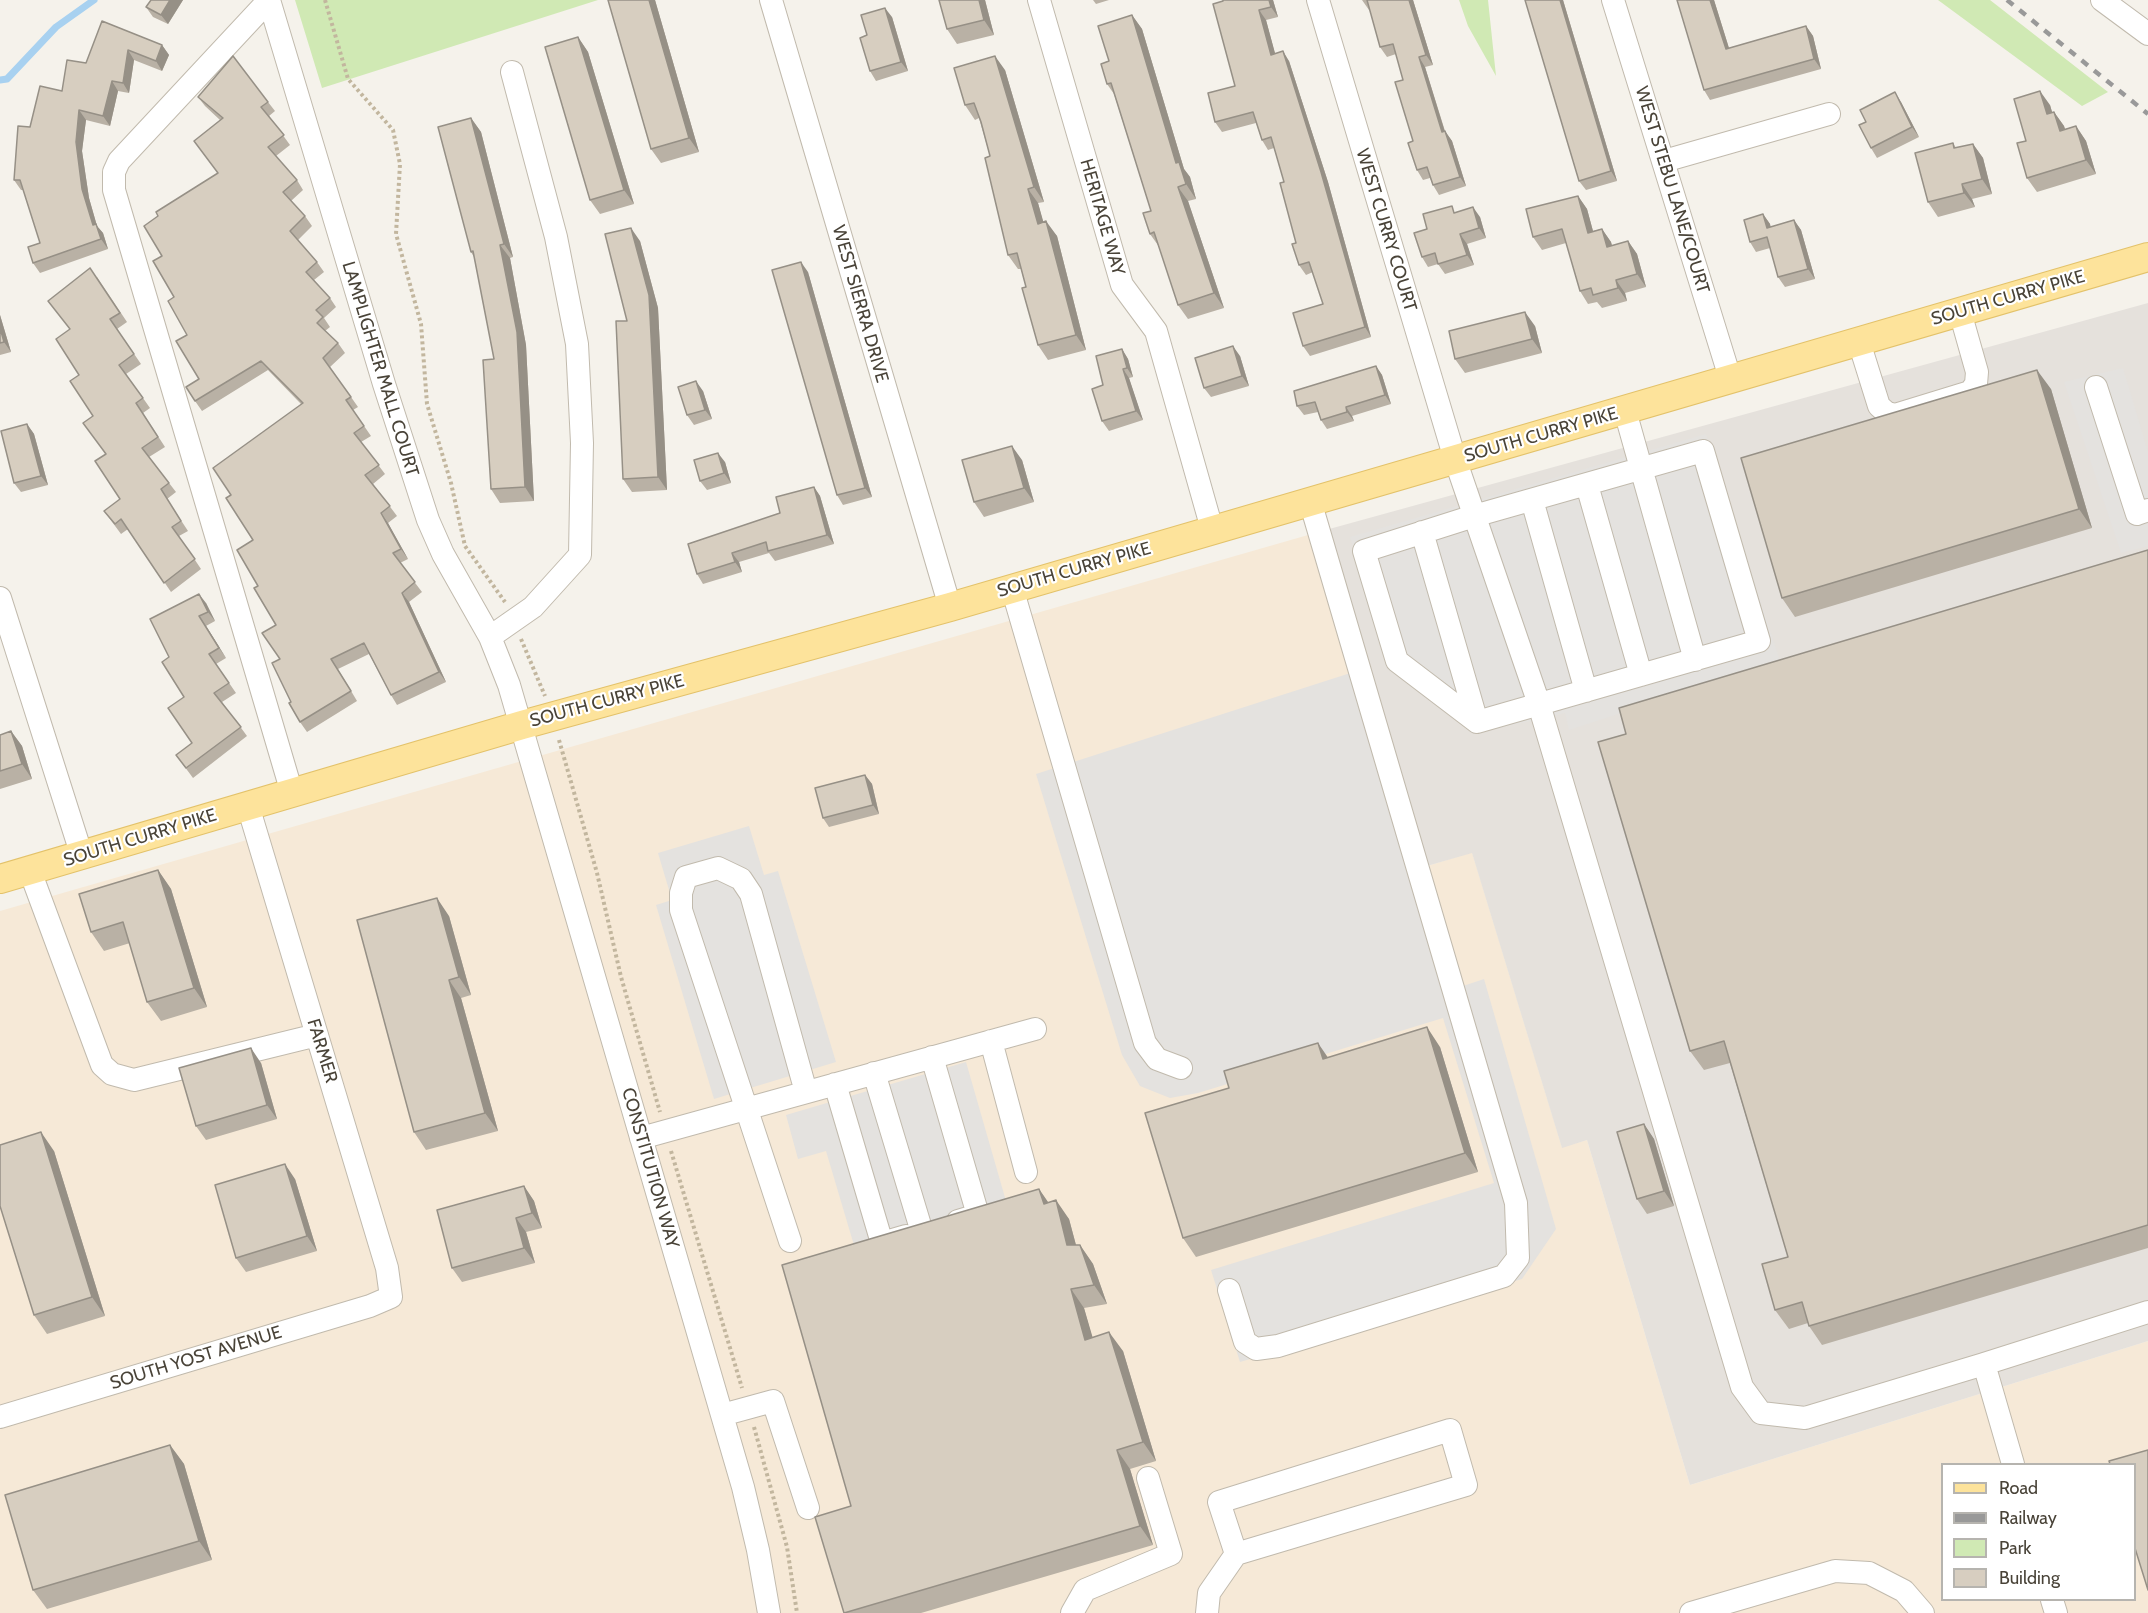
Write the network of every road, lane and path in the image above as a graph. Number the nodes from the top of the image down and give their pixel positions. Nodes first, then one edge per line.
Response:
1 (269, 0) edge
2 (325, 0) edge
3 (771, 0) edge
4 (1039, 0) edge
5 (1318, 0) edge
6 (1613, 0) edge
7 (2102, 0) edge
8 (2148, 34) edge
9 (512, 72) dead end
10 (1828, 114) dead end
11 (1664, 161) junction
12 (2148, 257) edge
13 (1960, 312) junction
14 (1859, 342) junction
15 (1731, 381) junction
16 (2096, 387) dead end
17 (1625, 411) junction
18 (1455, 459) junction
19 (1641, 469) junction
20 (1587, 484) junction
21 (1532, 500) junction
22 (1310, 501) junction
23 (2148, 510) edge
24 (1474, 516) junction
25 (1212, 529) junction
26 (1422, 532) junction
27 (1012, 588) junction
28 (0, 598) edge
29 (950, 607) junction
30 (509, 610) dead end
31 (519, 634) dead end
32 (490, 637) junction
33 (1695, 660) junction
34 (1641, 675) junction
35 (541, 684) dead end
36 (1586, 691) junction
37 (1539, 705) junction
38 (1477, 722) junction
39 (522, 725) junction
40 (563, 756) dead end
41 (292, 793) junction
42 (248, 806) junction
43 (82, 855) junction
44 (30, 871) junction
45 (0, 879) edge
46 (1035, 1029) dead end
47 (318, 1035) junction
48 (991, 1041) junction
49 (932, 1057) junction
50 (1181, 1068) dead end
51 (874, 1073) junction
52 (835, 1084) junction
53 (807, 1092) junction
54 (746, 1109) junction
55 (665, 1131) junction
56 (641, 1137) junction
57 (1026, 1172) dead end
58 (922, 1232) junction
59 (790, 1241) dead end
60 (1229, 1290) dead end
61 (391, 1296) joint
62 (2148, 1312) edge
63 (1984, 1364) junction
64 (748, 1408) junction
65 (722, 1415) junction
66 (0, 1417) edge
67 (2013, 1463) edge
68 (1148, 1478) dead end
69 (808, 1508) dead end
70 (1236, 1554) junction
71 (769, 1613) edge
72 (797, 1613) edge
73 (1072, 1613) edge
74 (1207, 1613) edge
75 (1691, 1613) edge
76 (1923, 1613) edge

1 - 32 street, LAMPLIGHTER MALL COURT
1 - 41 street
2 - 30 path
3 - 29 street, WEST SIERRA DRIVE
4 - 25 street, HERITAGE WAY
5 - 18 street, WEST CURRY COURT
6 - 11 street, WEST STEBU LANE/COURT
7 - 8 street
9 - 32 street
10 - 11 street
11 - 15 street, WEST STEBU LANE/COURT
12 - 13 main road, SOUTH CURRY PIKE
13 - 14 main road, SOUTH CURRY PIKE
13 - 14 street
14 - 15 main road, SOUTH CURRY PIKE
15 - 17 main road, SOUTH CURRY PIKE
16 - 23 street
17 - 18 main road, SOUTH CURRY PIKE
17 - 19 street
18 - 22 main road, SOUTH CURRY PIKE
18 - 24 street, WEST CURRY COURT
19 - 20 street
19 - 33 street
19 - 33 street
20 - 21 street
20 - 34 street
21 - 24 street
21 - 36 street
22 - 25 main road, SOUTH CURRY PIKE
22 - 60 street
24 - 26 street
24 - 37 street, WEST CURRY COURT
25 - 27 main road, SOUTH CURRY PIKE
26 - 38 street
26 - 38 street
27 - 29 main road, SOUTH CURRY PIKE
27 - 50 street
28 - 43 street
29 - 39 main road, SOUTH CURRY PIKE
31 - 35 path
32 - 39 street, LAMPLIGHTER MALL COURT
33 - 34 street
34 - 36 street
36 - 37 street
37 - 38 street
37 - 63 street, WEST CURRY COURT
39 - 41 main road, SOUTH CURRY PIKE
39 - 56 street, CONSTITUTION WAY
40 - 55 path
41 - 42 main road, SOUTH CURRY PIKE
42 - 43 main road, SOUTH CURRY PIKE
42 - 47 street, FARMER
43 - 44 main road, SOUTH CURRY PIKE
44 - 45 main road, SOUTH CURRY PIKE
44 - 47 street
46 - 48 street
47 - 61 street, FARMER
48 - 49 street
48 - 57 street
49 - 51 street
49 - 58 street
51 - 52 street
51 - 58 street
52 - 53 street
52 - 58 street
53 - 54 street
53 - 54 street
54 - 55 street
54 - 59 street
55 - 56 street
55 - 64 path
56 - 65 street, CONSTITUTION WAY
61 - 66 street, SOUTH YOST AVENUE
62 - 63 street, WEST CURRY COURT
63 - 67 street
64 - 65 street
64 - 69 street
64 - 72 path
65 - 71 street, CONSTITUTION WAY
68 - 73 street
70 - 70 street
70 - 74 street
75 - 76 street

